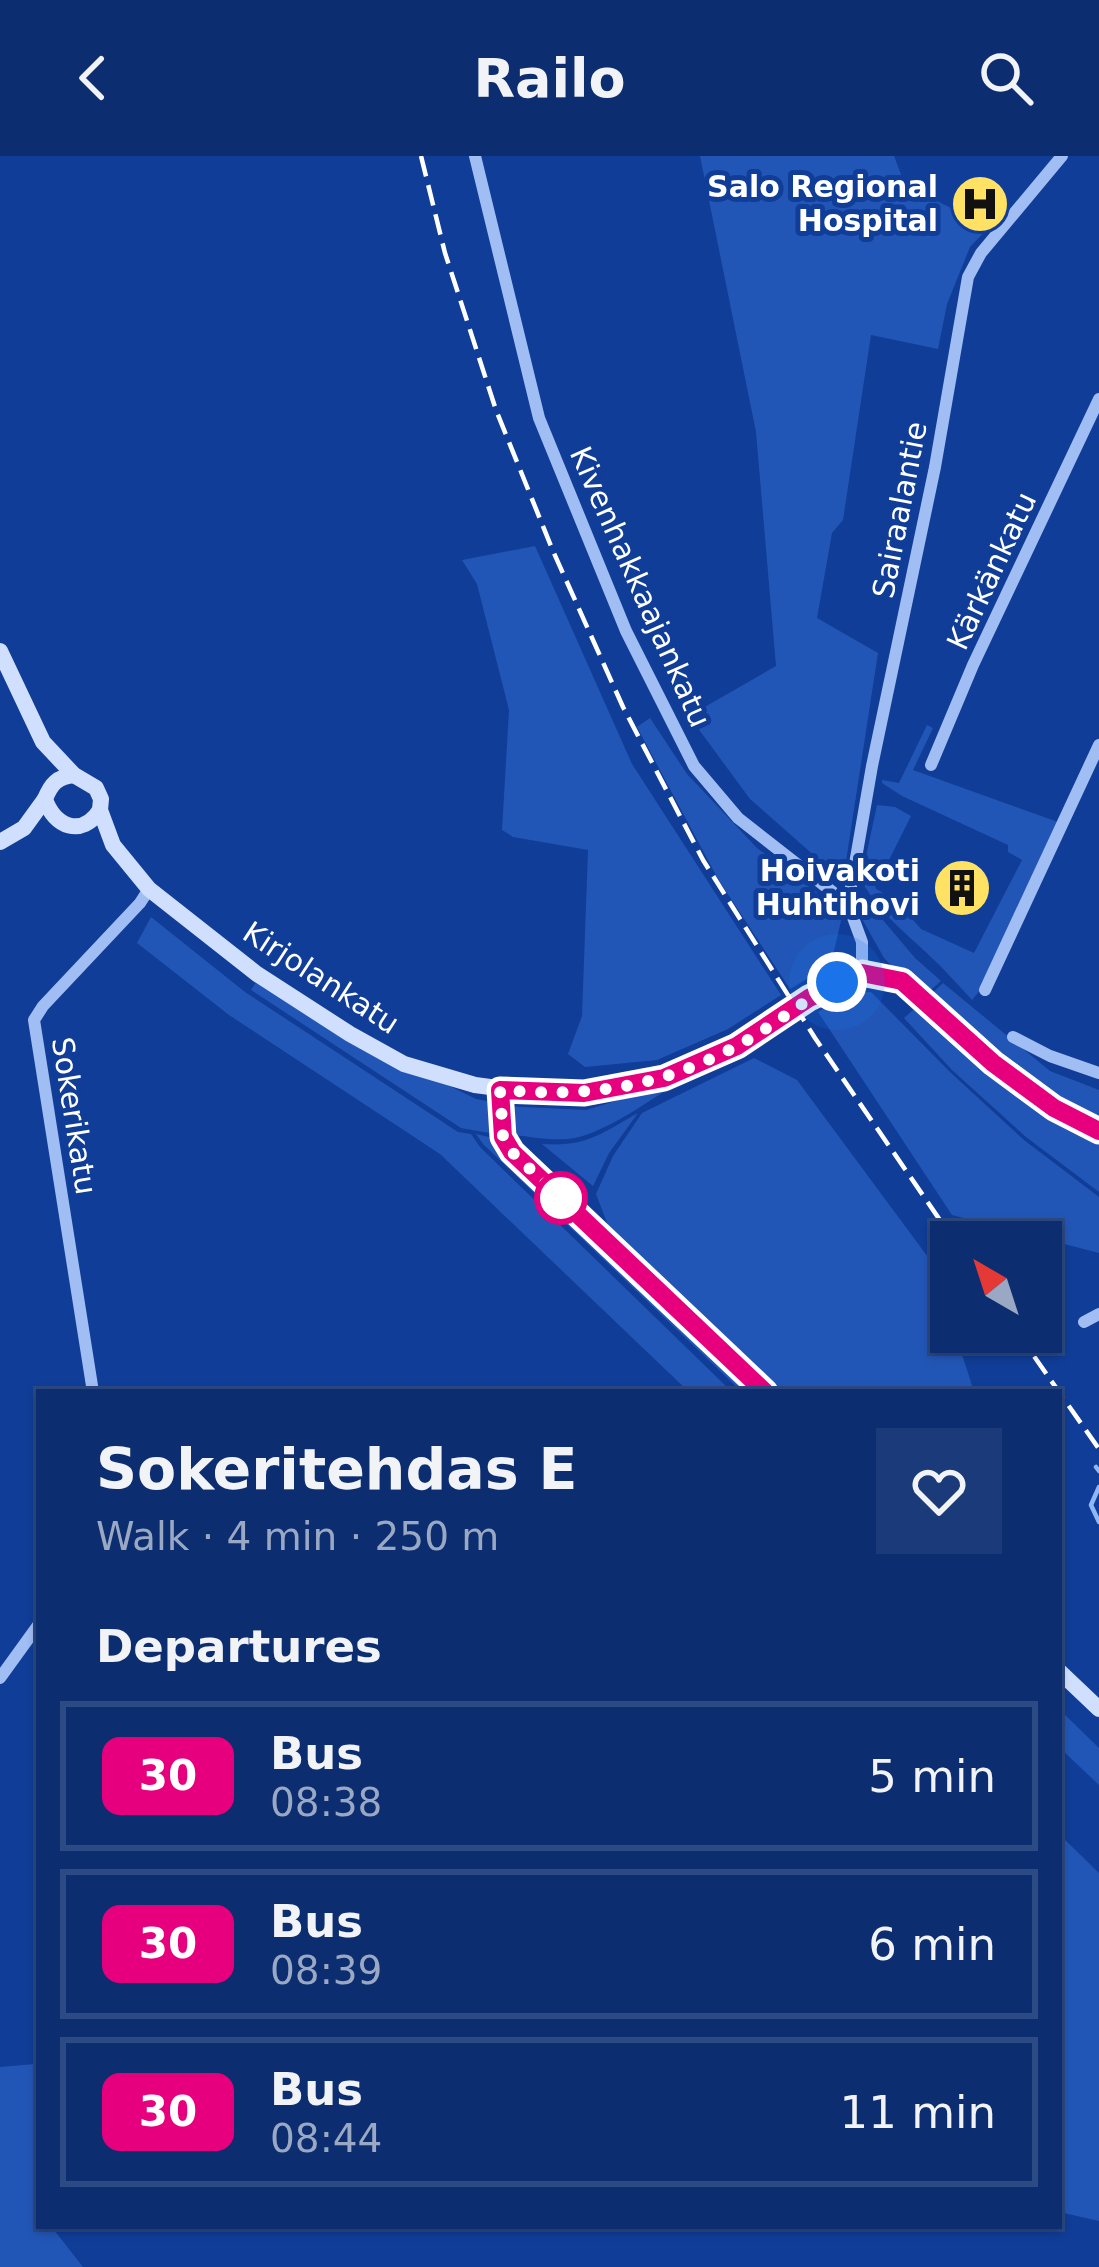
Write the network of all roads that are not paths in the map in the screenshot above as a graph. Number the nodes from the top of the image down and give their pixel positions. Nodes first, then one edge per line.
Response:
1 (475, 156) edge
2 (1062, 156) edge
3 (1099, 399) edge
4 (1083, 434) junction
5 (1099, 442) edge
6 (0, 651) edge
7 (43, 742) junction
8 (1099, 745) edge
9 (932, 765) dead end
10 (74, 775) junction
11 (48, 792) junction
12 (100, 810) junction
13 (70, 826) junction
14 (24, 828) junction
15 (0, 842) edge
16 (113, 845) junction
17 (149, 889) junction
18 (848, 904) junction
19 (862, 973) junction
20 (986, 990) dead end
21 (1012, 1037) dead end
22 (1099, 1073) edge
23 (500, 1090) junction
24 (1099, 1131) edge
25 (1099, 1314) edge
26 (1084, 1322) dead end
27 (93, 1389) edge
28 (762, 1389) edge
29 (36, 1628) edge
30 (1062, 1674) edge
31 (0, 1678) edge
32 (1099, 1709) edge

1 - 18 street, Kivenhakkaajankatu
2 - 18 street, Sairaalantie
3 - 4 street, Kärkänkatu
4 - 5 street
4 - 9 street, Kärkänkatu
6 - 7 main road
7 - 10 main road
7 - 11 main road
8 - 20 street
10 - 11 main road
10 - 12 main road
11 - 13 main road
11 - 14 main road
12 - 13 main road
12 - 16 main road, Kirjolankatu
13 - 14 main road
13 - 16 main road, Kirjolankatu
14 - 15 main road
16 - 17 main road, Kirjolankatu
17 - 23 main road, Kirjolankatu
17 - 27 street, Sokerikatu
18 - 19 street
19 - 23 main road, Kirjolankatu, bridge
19 - 24 main road
21 - 22 street
23 - 28 main road
25 - 26 street
29 - 31 street
30 - 32 main road

